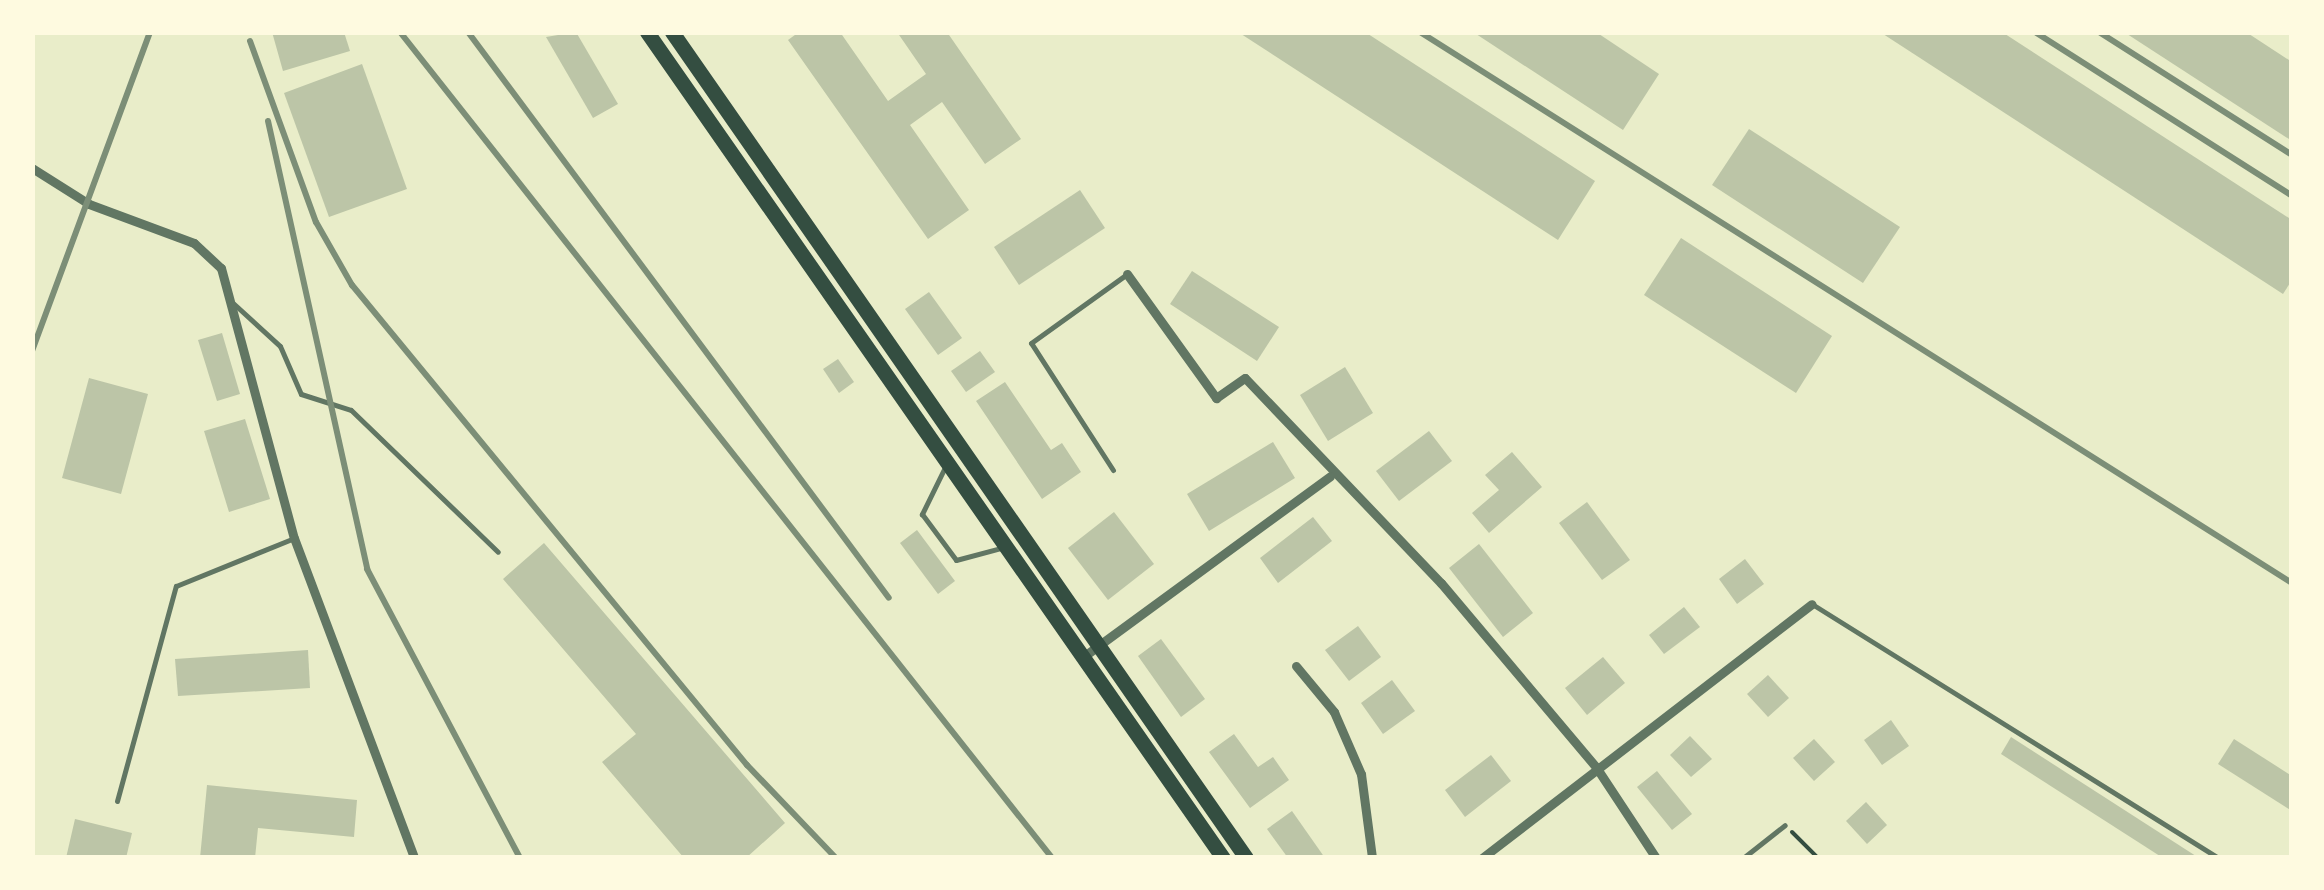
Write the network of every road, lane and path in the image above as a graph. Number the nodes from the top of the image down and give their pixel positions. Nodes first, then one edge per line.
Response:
1 (648, 32) edge
2 (672, 32) edge
3 (32, 168) edge
4 (1127, 274) joint
5 (234, 304) junction
6 (947, 462) junction
7 (1114, 470) dead end
8 (1330, 476) junction
9 (294, 538) junction
10 (1006, 546) junction
11 (498, 552) dead end
12 (1812, 604) joint
13 (1100, 645) junction
14 (1084, 657) junction
15 (1296, 666) dead end
16 (1596, 767) junction
17 (117, 800) dead end
18 (1785, 825) joint
19 (414, 858) edge
20 (1223, 858) edge
21 (1246, 858) edge
22 (1372, 858) edge
23 (1482, 858) edge
24 (1656, 858) edge
25 (1743, 858) edge
26 (1818, 858) edge
27 (2220, 858) edge

1 - 6 main road
2 - 13 main road
3 - 5 street
4 - 7 lane
4 - 8 street
5 - 9 street
5 - 11 lane
6 - 10 main road
6 - 10 lane
8 - 13 street
8 - 16 street
9 - 17 lane
9 - 19 street
10 - 14 main road
12 - 16 street
12 - 27 lane
13 - 14 street
13 - 21 main road
14 - 20 main road
15 - 22 street
16 - 23 street
16 - 24 street
18 - 25 lane
18 - 26 path

